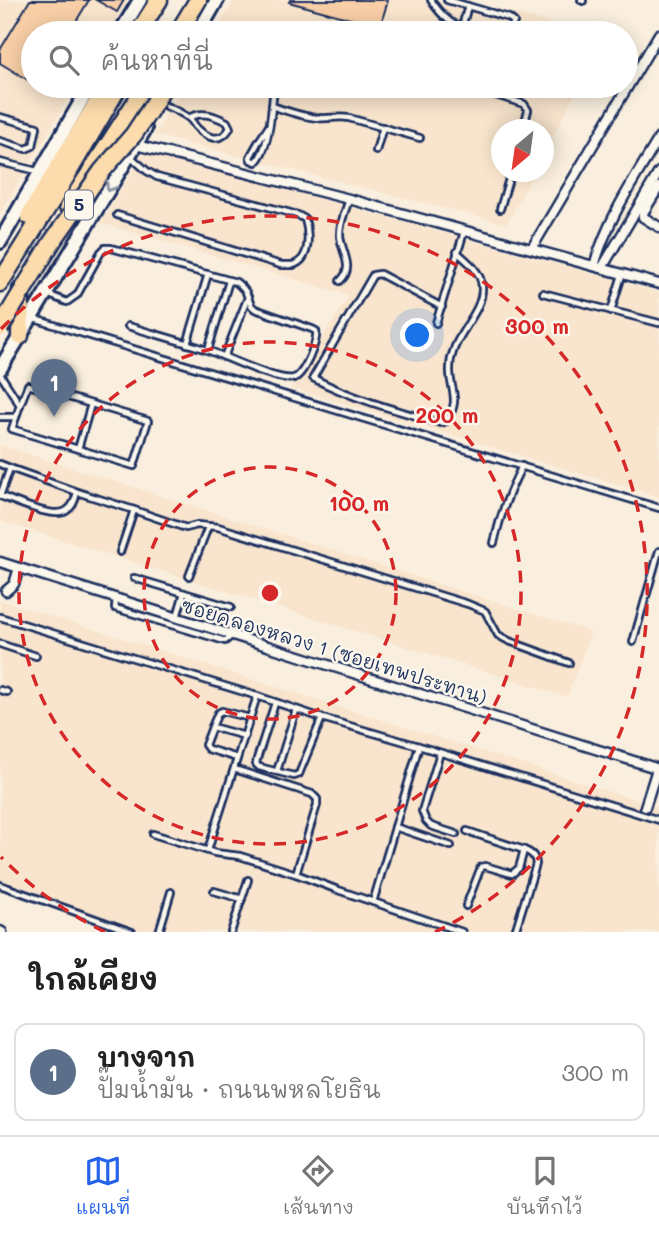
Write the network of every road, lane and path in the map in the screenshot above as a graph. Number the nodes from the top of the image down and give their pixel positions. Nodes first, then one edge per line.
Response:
1 (140, 0) edge
2 (159, 0) edge
3 (170, 0) edge
4 (198, 0) edge
5 (209, 0) edge
6 (218, 0) edge
7 (431, 0) edge
8 (447, 0) edge
9 (468, 6) junction
10 (127, 21) edge
11 (146, 21) edge
12 (157, 21) edge
13 (185, 21) edge
14 (197, 21) edge
15 (205, 21) edge
16 (449, 21) edge
17 (464, 21) edge
18 (513, 21) edge
19 (659, 34) edge
20 (638, 70) edge
21 (83, 98) edge
22 (100, 98) edge
23 (112, 98) edge
24 (138, 98) edge
25 (157, 98) edge
26 (162, 98) edge
27 (273, 98) edge
28 (505, 98) edge
29 (621, 98) edge
30 (159, 103) junction
31 (272, 106) junction
32 (0, 117) edge
33 (189, 118) junction
34 (526, 119) edge
35 (269, 127) junction
36 (383, 127) junction
37 (420, 138) dead end
38 (659, 138) edge
39 (0, 143) edge
40 (133, 150) junction
41 (376, 151) dead end
42 (0, 162) edge
43 (42, 172) junction
44 (659, 173) edge
45 (508, 182) edge
46 (659, 187) edge
47 (349, 199) junction
48 (500, 209) dead end
49 (117, 215) dead end
50 (659, 227) edge
51 (464, 231) junction
52 (0, 242) edge
53 (533, 248) junction
54 (457, 252) junction
55 (0, 267) edge
56 (598, 267) junction
57 (208, 274) junction
58 (622, 274) junction
59 (229, 281) junction
60 (340, 281) dead end
61 (0, 283) edge
62 (21, 284) junction
63 (659, 284) edge
64 (44, 293) junction
65 (543, 293) dead end
66 (248, 296) junction
67 (442, 307) junction
68 (611, 311) junction
69 (30, 318) junction
70 (0, 319) edge
71 (436, 323) dead end
72 (659, 323) edge
73 (128, 326) dead end
74 (0, 328) edge
75 (20, 336) junction
76 (187, 344) junction
77 (208, 350) junction
78 (224, 357) junction
79 (0, 371) edge
80 (91, 404) junction
81 (20, 405) junction
82 (16, 416) junction
83 (0, 417) edge
84 (78, 449) junction
85 (0, 464) edge
86 (522, 466) junction
87 (10, 468) junction
88 (77, 492) junction
89 (0, 496) edge
90 (659, 508) edge
91 (134, 509) junction
92 (208, 527) junction
93 (494, 543) dead end
94 (659, 551) edge
95 (120, 552) dead end
96 (0, 562) edge
97 (19, 568) junction
98 (189, 576) dead end
99 (134, 578) dead end
100 (6, 591) dead end
101 (184, 593) junction
102 (116, 598) junction
103 (231, 607) dead end
104 (0, 617) edge
105 (176, 617) junction
106 (233, 635) junction
107 (634, 642) dead end
108 (0, 644) edge
109 (36, 656) dead end
110 (569, 663) dead end
111 (0, 690) edge
112 (7, 692) dead end
113 (257, 696) junction
114 (275, 703) junction
115 (296, 710) junction
116 (250, 718) junction
117 (322, 719) junction
118 (212, 727) junction
119 (245, 736) junction
120 (419, 746) junction
121 (440, 753) junction
122 (237, 758) junction
123 (234, 769) junction
124 (658, 769) edge
125 (277, 771) junction
126 (645, 807) dead end
127 (659, 820) edge
128 (395, 827) junction
129 (467, 831) dead end
130 (153, 834) dead end
131 (456, 834) dead end
132 (451, 846) dead end
133 (208, 850) junction
134 (524, 850) junction
135 (296, 874) junction
136 (248, 880) dead end
137 (0, 885) edge
138 (214, 891) dead end
139 (171, 892) dead end
140 (242, 899) junction
141 (373, 902) junction
142 (466, 906) dead end
143 (132, 932) edge
144 (159, 932) edge
145 (231, 932) edge
146 (462, 932) edge
147 (515, 932) edge

1 - 10 main road
2 - 11 highway
3 - 12 highway
4 - 13 highway
5 - 14 highway
6 - 15 main road
7 - 16 lane
8 - 9 lane
9 - 17 lane
9 - 18 lane
19 - 20 street
21 - 43 main road
22 - 55 highway
23 - 61 highway, 5
24 - 62 highway
25 - 74 highway, 5, bridge
26 - 30 main road
27 - 31 lane
28 - 34 lane
29 - 53 street
30 - 33 lane
30 - 40 main road
31 - 35 lane
31 - 36 lane
32 - 39 lane
33 - 33 lane
35 - 35 lane
36 - 37 lane
36 - 41 lane
38 - 56 street
40 - 47 street
40 - 49 lane
40 -> 64 main road
42 - 43 lane
43 - 52 main road
44 - 56 street
45 - 48 lane
46 - 50 street
47 - 51 street
47 - 60 lane
51 - 53 street
51 - 54 lane
53 - 56 street
54 - 67 lane
54 - 67 lane
56 - 58 street
57 - 59 lane
57 - 64 lane
57 - 76 lane
58 - 63 street
58 - 68 lane
59 - 66 lane
59 - 77 lane
62 - 70 highway
62 - 75 highway
64 - 69 main road
65 - 68 lane
66 - 78 lane
66 - 78 lane
67 - 71 lane
68 - 72 lane
69 - 75 main road
69 - 86 lane
73 - 76 lane
75 - 79 main road
76 - 77 lane
77 - 78 lane
79 - 81 lane
80 - 81 lane
80 - 84 lane
80 - 84 lane
81 - 82 lane
82 - 83 lane
82 - 84 lane
85 - 87 lane
86 - 90 lane
86 - 93 lane
87 - 88 lane
87 - 89 lane
88 - 89 lane
88 - 91 lane
91 - 92 lane
91 - 95 lane
92 - 98 lane
92 - 110 lane
94 - 107 lane
96 - 97 street, ซอยคลองหลวง 1 (ซอยเทพประทาน)
97 - 100 street
97 - 102 street, ซอยคลองหลวง 1 (ซอยเทพประทาน)
99 - 101 lane
101 - 103 lane
101 - 105 lane
102 - 105 street, ซอยคลองหลวง 1 (ซอยเทพประทาน)
102 - 106 lane
104 - 113 lane
105 - 106 street, ซอยคลองหลวง 1 (ซอยเทพประทาน)
106 - 124 street, ซอยคลองหลวง 1 (ซอยเทพประทาน)
108 - 109 lane
111 - 112 lane
113 - 114 lane
113 - 116 lane
114 - 115 lane
114 - 125 lane
115 - 117 lane
115 - 125 lane
116 - 118 lane
116 - 119 lane
117 - 120 lane
117 - 125 lane
118 - 119 lane
118 - 122 lane
119 - 122 lane
120 - 121 lane
120 - 128 lane
121 - 127 lane
121 - 131 lane
122 - 123 lane
123 - 133 lane
123 - 135 lane
124 - 126 street
128 - 132 lane
128 - 141 lane
129 - 134 lane
130 - 133 lane
133 - 135 lane
134 - 142 lane
134 - 147 lane
135 - 141 lane
136 - 140 lane
137 - 143 lane
138 - 140 lane
139 - 144 lane
140 - 145 lane
141 - 146 lane

